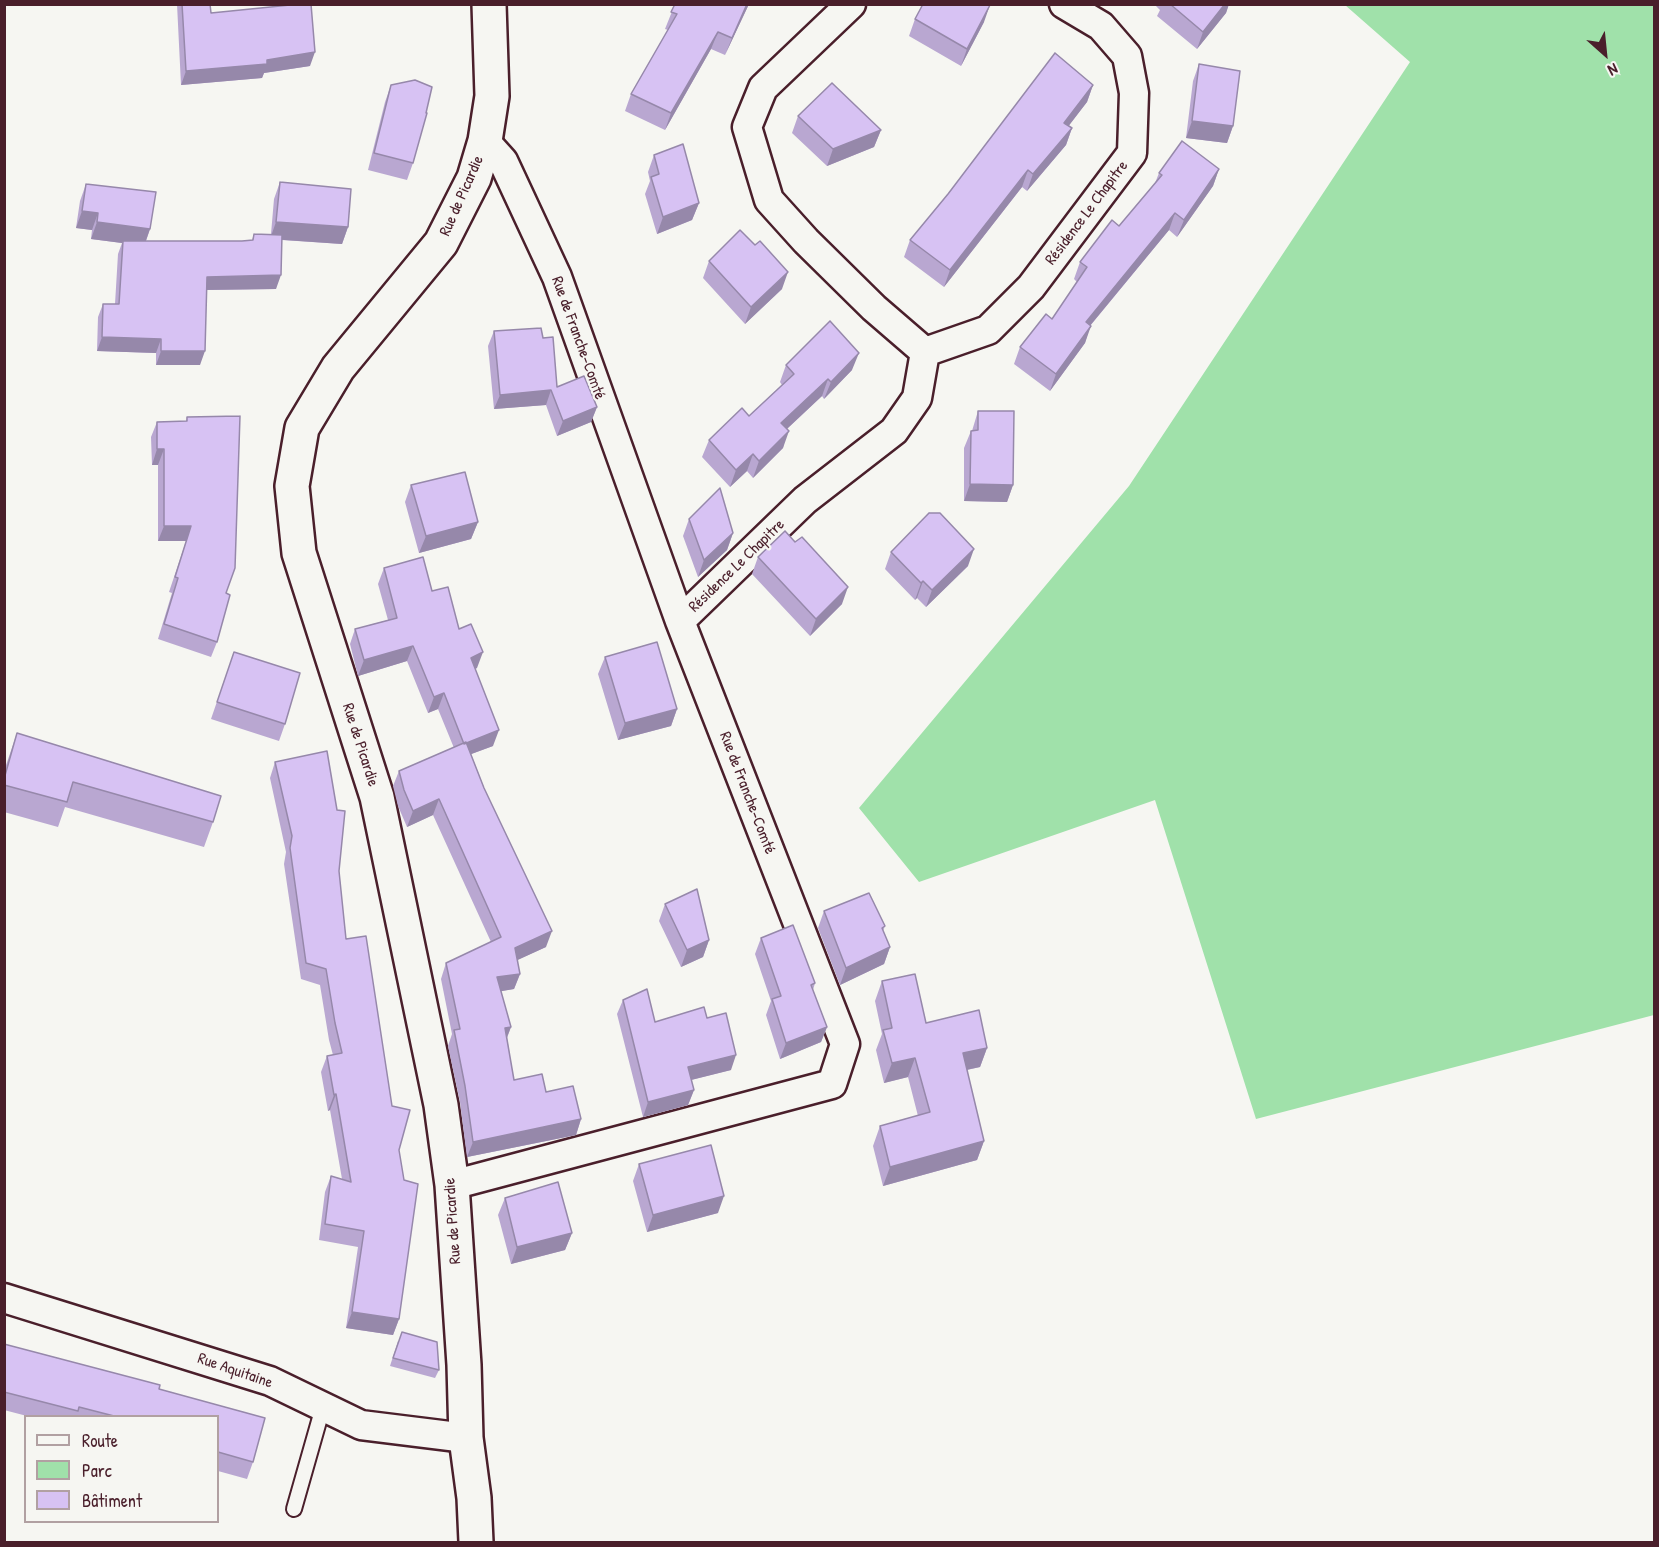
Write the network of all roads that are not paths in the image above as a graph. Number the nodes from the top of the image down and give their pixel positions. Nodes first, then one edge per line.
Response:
1 (489, 4) edge
2 (851, 4) edge
3 (1064, 4) edge
4 (485, 141) junction
5 (925, 352) junction
6 (680, 621) junction
7 (452, 1185) junction
8 (4, 1298) edge
9 (323, 1407) junction
10 (466, 1438) junction
11 (294, 1509) dead end
12 (476, 1542) edge

1 - 4 street, Rue de Picardie
2 - 5 street
3 - 5 street, Résidence Le Chapitre
4 - 6 street, Rue de Franche-Comté
4 - 7 street, Rue de Picardie
5 - 6 street, Résidence Le Chapitre
6 - 7 street, Rue de Franche-Comté
7 - 10 street, Rue de Picardie
8 - 9 street, Rue Aquitaine
9 - 10 street, Rue Aquitaine
9 - 11 lane
10 - 12 street, Rue de Picardie

